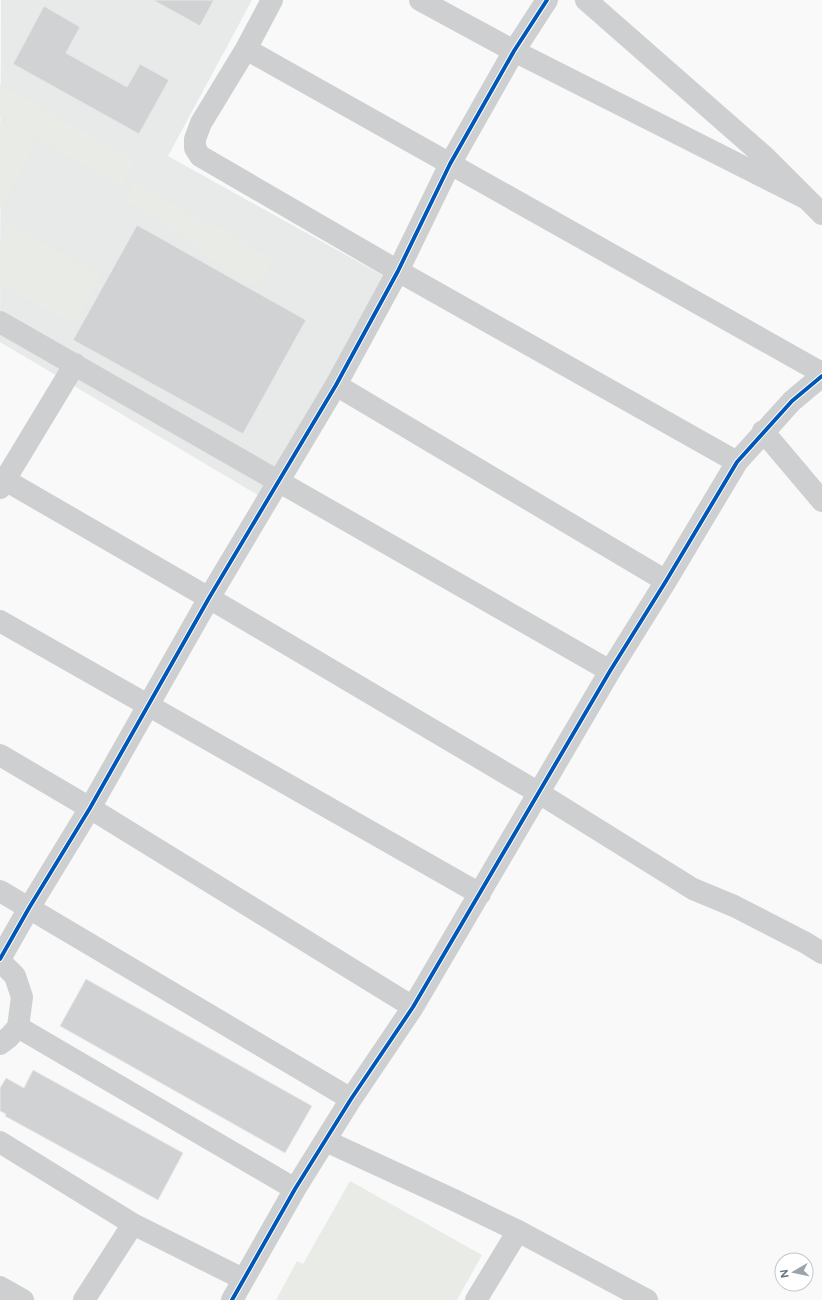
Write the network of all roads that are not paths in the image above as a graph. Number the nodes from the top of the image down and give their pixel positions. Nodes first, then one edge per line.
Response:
1 (272, 0) edge
2 (420, 0) edge
3 (547, 0) edge
4 (586, 0) edge
5 (246, 49) junction
6 (514, 51) junction
7 (450, 164) junction
8 (805, 198) junction
9 (822, 214) edge
10 (398, 271) junction
11 (0, 322) edge
12 (75, 364) junction
13 (822, 374) edge
14 (336, 385) junction
15 (764, 431) junction
16 (737, 462) junction
17 (2, 482) edge
18 (280, 482) junction
19 (822, 501) edge
20 (666, 581) junction
21 (210, 598) junction
22 (0, 621) edge
23 (610, 671) junction
24 (148, 706) junction
25 (0, 756) edge
26 (539, 793) junction
27 (90, 808) junction
28 (0, 891) edge
29 (480, 894) junction
30 (29, 908) junction
31 (822, 953) edge
32 (0, 960) edge
33 (413, 1007) junction
34 (18, 1027) junction
35 (0, 1044) edge
36 (351, 1099) junction
37 (326, 1141) junction
38 (0, 1142) edge
39 (296, 1189) junction
40 (132, 1224) junction
41 (518, 1231) junction
42 (243, 1279) junction
43 (0, 1287) edge
44 (23, 1300) edge
45 (84, 1300) edge
46 (232, 1300) edge
47 (476, 1300) edge
48 (647, 1300) edge

1 - 5 street
2 - 6 street
3 - 6 street
4 - 8 street
5 - 7 street
5 - 10 street
6 - 7 street
6 - 8 street
7 - 10 street
7 - 13 street
8 - 9 street
10 - 14 street
10 - 16 street
11 - 12 street
12 - 17 street
12 - 18 street
13 - 15 street
14 - 18 street
14 - 20 street
15 - 16 street
15 - 19 street
16 - 20 street
17 - 21 street
18 - 21 street
18 - 23 street
20 - 23 street
21 - 24 street
21 - 26 street
22 - 24 street
23 - 26 street
24 - 27 street
24 - 29 street
25 - 27 street
26 - 29 street
26 - 31 street
27 - 30 street
27 - 33 street
28 - 30 street
29 - 33 street
30 - 32 street
30 - 36 street
32 - 34 street
33 - 36 street
34 - 35 street
34 - 39 street
36 - 37 street
37 - 39 street
37 - 41 street
38 - 40 street
39 - 42 street
40 - 42 street
40 - 45 street
41 - 47 street
41 - 48 street
42 - 46 street
43 - 44 street

